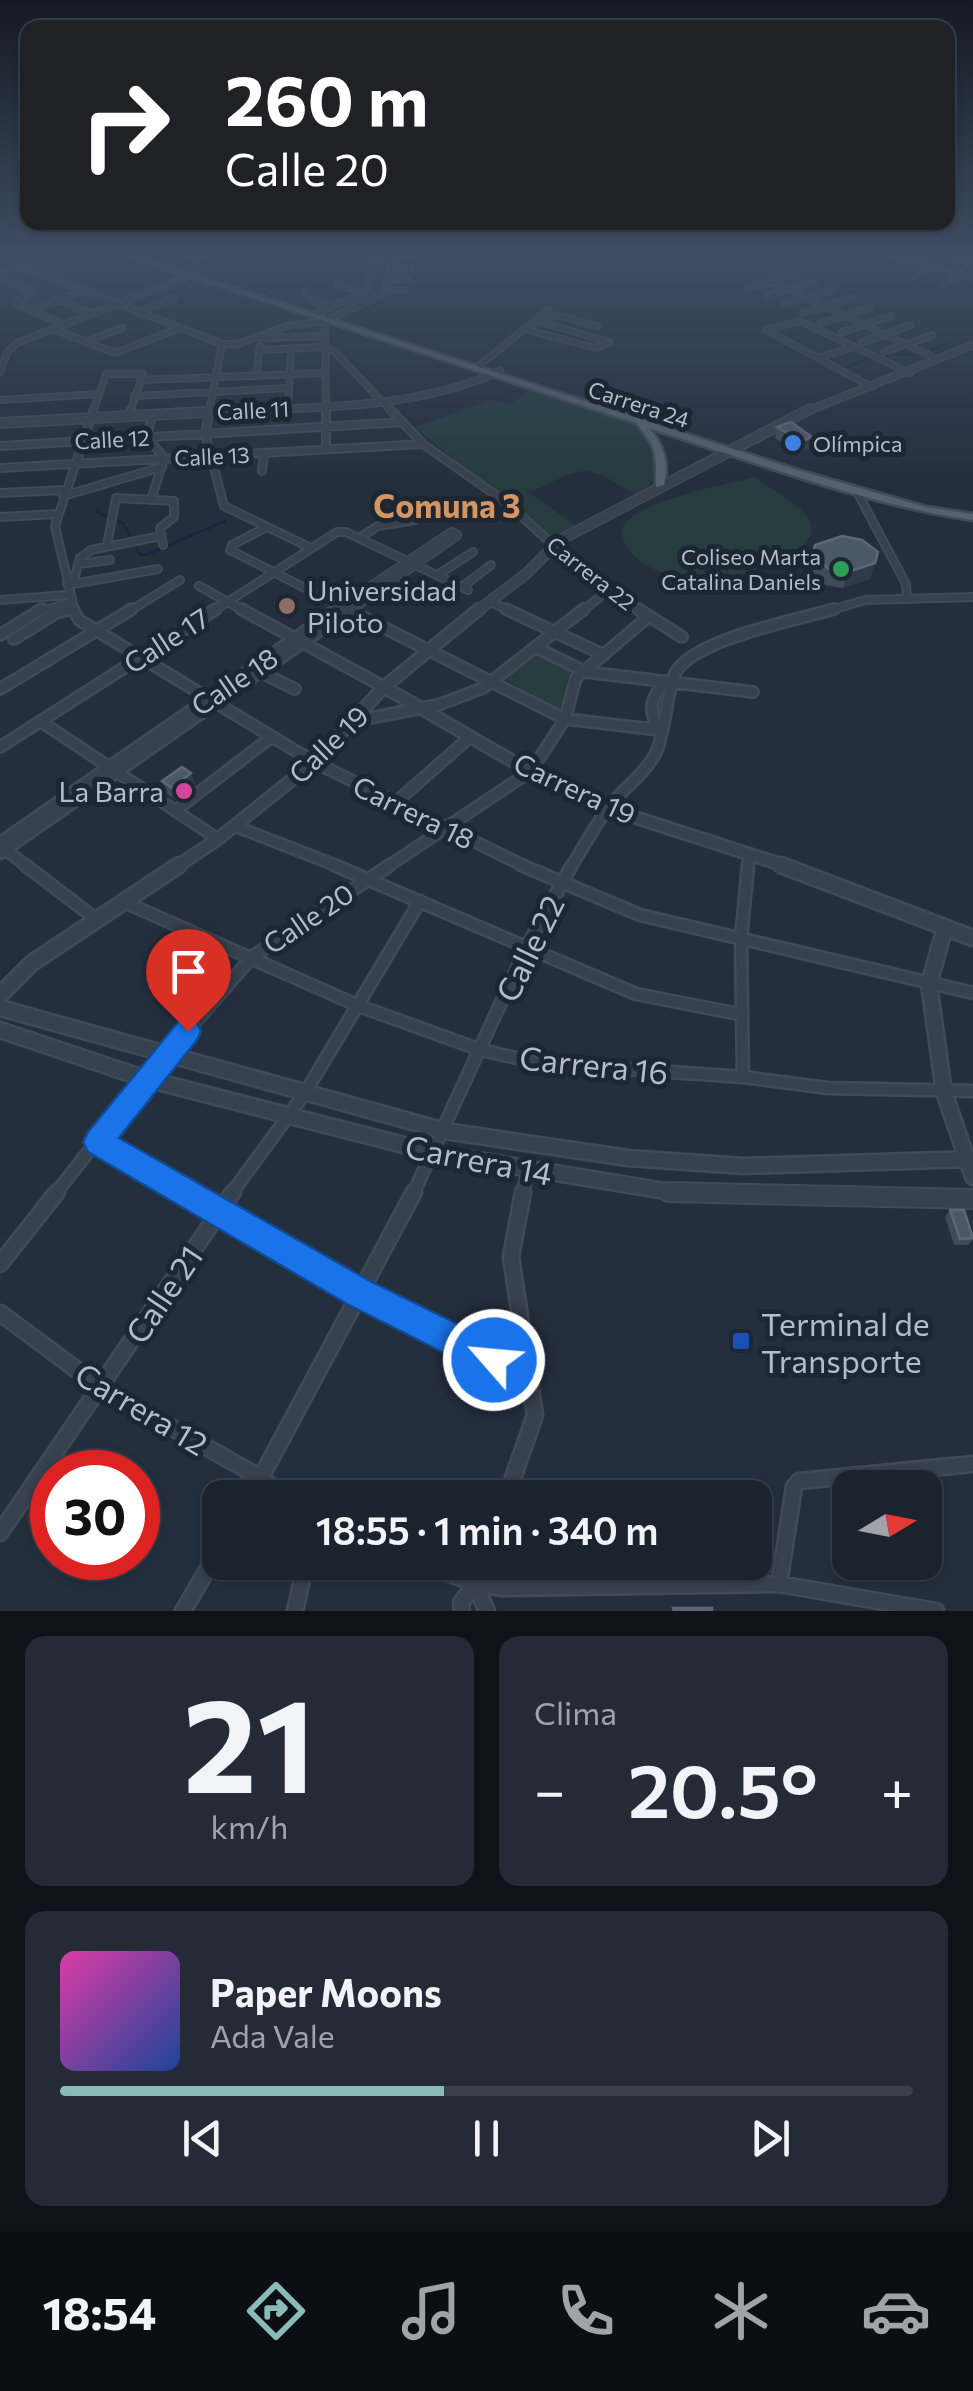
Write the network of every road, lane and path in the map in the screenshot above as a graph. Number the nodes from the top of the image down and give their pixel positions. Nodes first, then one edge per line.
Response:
1 (50, 330) edge
2 (56, 330) edge
3 (116, 330) edge
4 (174, 330) edge
5 (185, 330) edge
6 (280, 330) edge
7 (329, 330) edge
8 (378, 330) edge
9 (523, 330) edge
10 (528, 330) edge
11 (569, 330) edge
12 (767, 330) edge
13 (819, 330) edge
14 (847, 330) edge
15 (879, 330) edge
16 (897, 330) edge
17 (842, 332) dead end
18 (887, 334) junction
19 (932, 335) dead end
20 (325, 336) junction
21 (260, 338) junction
22 (85, 342) junction
23 (862, 342) dead end
24 (908, 344) junction
25 (853, 346) junction
26 (223, 347) junction
27 (325, 347) junction
28 (973, 347) edge
29 (291, 348) junction
30 (259, 349) junction
31 (884, 352) dead end
32 (115, 353) joint
33 (874, 357) joint
34 (818, 358) junction
35 (942, 359) junction
36 (481, 368) junction
37 (133, 371) joint
38 (0, 372) edge
39 (112, 372) joint
40 (908, 372) junction
41 (324, 373) junction
42 (498, 373) junction
43 (290, 374) junction
44 (256, 376) junction
45 (214, 378) junction
46 (141, 380) junction
47 (870, 386) junction
48 (289, 388) junction
49 (212, 393) junction
50 (98, 394) junction
51 (134, 396) junction
52 (0, 400) edge
53 (386, 403) junction
54 (325, 406) junction
55 (288, 408) junction
56 (209, 412) junction
57 (152, 414) junction
58 (128, 415) junction
59 (89, 418) junction
60 (403, 422) junction
61 (639, 422) junction
62 (0, 423) edge
63 (324, 426) junction
64 (205, 434) junction
65 (147, 437) junction
66 (82, 441) junction
67 (423, 444) junction
68 (0, 446) edge
69 (326, 449) junction
70 (734, 450) junction
71 (264, 453) junction
72 (209, 456) junction
73 (163, 463) junction
74 (74, 464) junction
75 (0, 468) edge
76 (262, 472) dead end
77 (656, 488) junction
78 (856, 490) junction
79 (0, 493) edge
80 (64, 493) junction
81 (873, 495) junction
82 (151, 500) junction
83 (860, 502) junction
84 (58, 514) junction
85 (112, 515) joint
86 (973, 515) edge
87 (0, 518) edge
88 (416, 520) dead end
89 (266, 528) junction
90 (358, 538) junction
91 (107, 545) junction
92 (553, 545) junction
93 (311, 548) junction
94 (473, 552) dead end
95 (110, 560) dead end
96 (79, 561) junction
97 (412, 562) junction
98 (491, 565) dead end
99 (158, 569) dead end
100 (270, 572) junction
101 (439, 574) junction
102 (180, 580) dead end
103 (200, 586) dead end
104 (610, 588) junction
105 (69, 595) junction
106 (973, 596) edge
107 (907, 598) junction
108 (0, 600) edge
109 (228, 601) junction
110 (489, 601) junction
111 (343, 609) junction
112 (648, 617) junction
113 (96, 632) junction
114 (554, 633) junction
115 (0, 635) edge
116 (682, 637) dead end
117 (14, 639) dead end
118 (302, 639) junction
119 (426, 648) junction
120 (537, 648) junction
121 (604, 655) junction
122 (138, 658) junction
123 (260, 672) junction
124 (586, 672) junction
125 (494, 682) junction
126 (669, 682) junction
127 (384, 688) junction
128 (0, 689) edge
129 (295, 689) dead end
130 (753, 692) dead end
131 (210, 702) junction
132 (421, 709) junction
133 (565, 719) junction
134 (40, 722) junction
135 (354, 722) junction
136 (660, 730) junction
137 (470, 737) junction
138 (270, 738) junction
139 (0, 747) edge
140 (314, 762) junction
141 (111, 769) junction
142 (530, 770) junction
143 (395, 803) junction
144 (607, 808) junction
145 (175, 811) junction
146 (235, 826) junction
147 (448, 828) junction
148 (218, 839) junction
149 (1, 848) edge
150 (749, 854) junction
151 (368, 878) junction
152 (560, 884) junction
153 (420, 901) junction
154 (124, 902) junction
155 (96, 919) junction
156 (944, 931) junction
157 (973, 938) edge
158 (741, 939) junction
159 (527, 946) junction
160 (252, 957) junction
161 (929, 984) junction
162 (973, 993) edge
163 (0, 995) edge
164 (359, 1006) junction
165 (0, 1008) edge
166 (739, 1014) junction
167 (0, 1030) edge
168 (481, 1050) junction
169 (166, 1056) junction
170 (742, 1077) junction
171 (146, 1080) junction
172 (973, 1091) edge
173 (944, 1092) junction
174 (305, 1093) junction
175 (288, 1117) junction
176 (445, 1131) junction
177 (98, 1142) junction
178 (435, 1153) junction
179 (970, 1159) edge
180 (528, 1168) junction
181 (973, 1177) edge
182 (973, 1199) edge
183 (219, 1210) junction
184 (0, 1264) edge
185 (358, 1292) junction
186 (0, 1313) edge
187 (528, 1376) junction
188 (100, 1386) junction
189 (973, 1464) edge
190 (261, 1478) junction
191 (264, 1480) edge
192 (512, 1480) edge
193 (799, 1480) joint
194 (0, 1533) edge
195 (202, 1579) edge
196 (302, 1580) edge
197 (465, 1580) edge
198 (476, 1580) edge
199 (475, 1584) junction
200 (778, 1584) junction
201 (183, 1611) edge
202 (295, 1611) edge
203 (462, 1611) edge
204 (487, 1611) edge
205 (936, 1611) edge

1 - 38 street
2 - 22 street
3 - 22 street
4 - 32 street
5 - 26 street
6 - 21 street
7 - 20 street
8 - 36 main road, Carrera 24
9 - 36 street
10 - 11 street
12 - 34 street
13 - 25 street
14 - 17 street
15 - 18 street
16 - 18 street
18 - 23 street
18 - 24 street
19 - 24 street
20 - 21 street
20 - 27 street
21 - 26 street
21 - 30 street
22 - 32 street
24 - 31 street
24 - 35 street
25 - 33 street
25 - 34 street
26 - 30 street
26 - 45 street
27 - 29 street
27 - 41 street
27 - 53 street, Carrera 22
28 - 35 street, Calle 19
29 - 30 street
29 - 43 street
30 - 44 street
33 - 40 street
34 - 47 street
35 - 40 street, Calle 19
36 - 42 main road, Carrera 24
37 - 39 street
37 - 46 street
39 - 50 street
40 - 47 street, Calle 19
41 - 43 street
41 - 54 street
42 - 53 street, Calle 11
42 - 61 main road, Carrera 24
42 - 70 main road, Carrera 24
43 - 44 street
43 - 48 street
44 - 45 street
45 - 46 street
45 - 49 street
46 - 51 street
47 - 70 street, Calle 19
48 - 49 street
48 - 55 street
49 - 51 street
49 - 56 street
50 - 52 street
50 - 59 street
51 - 58 street
53 - 54 street, Calle 11
53 - 60 street, Carrera 22
54 - 55 street, Calle 11
54 - 63 street
55 - 56 street, Calle 11
56 - 57 street, Calle 11
56 - 64 street
57 - 58 street, Calle 11
57 - 65 street
58 - 59 street, Calle 11
59 - 62 street, Calle 11
59 - 66 street
60 - 63 street, Calle 12
60 - 67 street, Carrera 22
61 - 70 main road, Carrera 24
61 - 77 main road
63 - 64 street, Calle 12
63 - 69 street
64 - 65 street, Calle 12
64 - 72 street
65 - 66 street, Calle 12
65 - 73 street
66 - 68 street, Calle 12
66 - 74 street
67 - 69 street, Calle 13
67 - 92 street, Carrera 22
69 - 71 street, Calle 13
70 - 77 street, Calle 19
70 - 78 main road, Carrera 24
70 - 86 main road, Carrera 24
71 - 72 street, Calle 13
71 - 76 street
72 - 73 street, Calle 13
72 - 89 street
73 - 74 street, Calle 13
73 - 80 street
73 - 82 street
74 - 75 street, Calle 13
74 - 80 street
77 - 92 street, Calle 19
78 - 81 main road, Carrera 24
78 - 83 street
79 - 80 street
80 - 84 street
81 - 83 street
81 - 86 main road, Carrera 24
82 - 85 street
82 - 91 street
83 - 107 street
84 - 87 street
84 - 105 street
85 - 91 street
88 - 90 street
89 - 93 street
89 - 100 street
90 - 93 street, Calle 17
90 - 97 street
91 - 96 street
92 - 104 street, Carrera 22
92 - 110 street, Calle 19
93 - 100 street, Calle 17
94 - 101 street
95 - 96 street
96 - 105 street
97 - 101 street
97 - 111 street, Calle 18
98 - 101 street
99 - 105 street
100 - 109 street, Calle 17
100 - 111 street
102 - 113 street
103 - 109 street, Carrera 19
104 - 112 street, Carrera 22
104 - 114 street
105 - 108 street
105 - 113 street, Carrera 18
105 - 115 street
105 - 117 street
106 - 107 street
107 - 126 street
109 - 118 street, Carrera 19
109 - 122 street, Calle 17
110 - 114 street
110 - 119 street, Calle 19
111 - 118 street, Calle 18
111 - 119 street
112 - 116 street, Carrera 22
112 - 121 street, Calle 20
113 - 122 street, Carrera 18
113 - 128 street
114 - 120 street
114 - 121 street
118 - 123 street, Calle 18
118 - 127 street, Carrera 19
118 - 131 street, Calle 18
119 - 125 street
119 - 127 street, Calle 19
120 - 124 street
120 - 125 street
121 - 124 street, Calle 20
122 - 131 street, Carrera 18
122 - 134 street, Calle 17
123 - 129 street
123 - 131 street, Calle 18
124 - 126 street
124 - 133 street, Calle 20
125 - 132 street
125 - 133 street
126 - 130 street
126 - 136 street, Calle 22
126 - 136 street, Calle 22
127 - 132 street, Carrera 19
127 - 135 street, Calle 19
131 - 138 street, Carrera 18
131 - 141 street, Calle 18
132 - 135 street
132 - 137 street, Carrera 19
133 - 136 street
133 - 142 street, Calle 20
134 - 139 street, Calle 17
134 - 141 street
135 - 140 street, Calle 19
136 - 144 street, Calle 22
137 - 142 street, Carrera 19
137 - 143 street
138 - 140 street, Carrera 18
138 - 145 street
140 - 143 street, Carrera 18
140 - 146 street, Calle 19
141 - 145 street
141 - 149 street, Calle 18
142 - 144 street, Carrera 19
142 - 147 street, Calle 20
143 - 147 street, Carrera 18
144 - 150 street, Carrera 19
144 - 152 street, Calle 22
145 - 148 street
146 - 148 street, Calle 19
146 - 151 street
147 - 151 street, Calle 20
147 - 152 street, Carrera 18
148 - 154 street, Calle 19
149 - 155 street
150 - 156 street, Carrera 19
150 - 158 street
151 - 153 street
151 - 160 street, Calle 20
152 - 158 street, Carrera 18
152 - 159 street, Calle 22
153 - 159 street
153 - 164 street, Calle 21
154 - 155 street, Calle 19
154 - 160 street, Carrera 16
155 - 163 street, Calle 19
156 - 157 street, Carrera 19
156 - 161 street
158 - 161 street, Carrera 18
158 - 166 street
159 - 166 street
159 - 168 street, Calle 22
160 - 164 street, Carrera 16
160 - 169 street, Calle 20
161 - 162 street, Carrera 18
161 - 173 street
164 - 168 street, Carrera 16
164 - 174 street, Calle 21
165 - 169 street, Carrera 14
166 - 170 street
167 - 171 street, Carrera 14
168 - 170 street, Carrera 16
168 - 176 street, Calle 22
169 - 171 street, Calle 20
169 - 174 street, Carrera 14
170 - 173 street, Carrera 16
171 - 175 street, Carrera 14
171 - 177 street, Calle 20
172 - 173 street, Carrera 16
173 - 179 street
174 - 175 street, Calle 21
174 - 176 street, Carrera 14
175 - 178 street, Carrera 14
175 - 183 street, Calle 21
176 - 178 street, Calle 22
176 - 179 street, Carrera 14
177 - 183 street
177 - 184 street, Calle 20
178 - 180 street, Carrera 14
178 - 185 street, Calle 22
179 - 181 street
180 - 182 street, Carrera 14
180 - 187 street
183 - 185 street
183 - 188 street, Calle 21
185 - 187 street
185 - 190 street, Calle 22
186 - 188 street, Carrera 12
187 - 192 street
188 - 190 street, Carrera 12
188 - 194 street, Calle 21
189 - 193 street
190 - 191 street, Carrera 12
193 - 200 street
195 - 201 street
196 - 202 street
197 - 199 street
198 - 199 street
199 - 200 street
199 - 203 street
199 - 204 street
200 - 205 street

